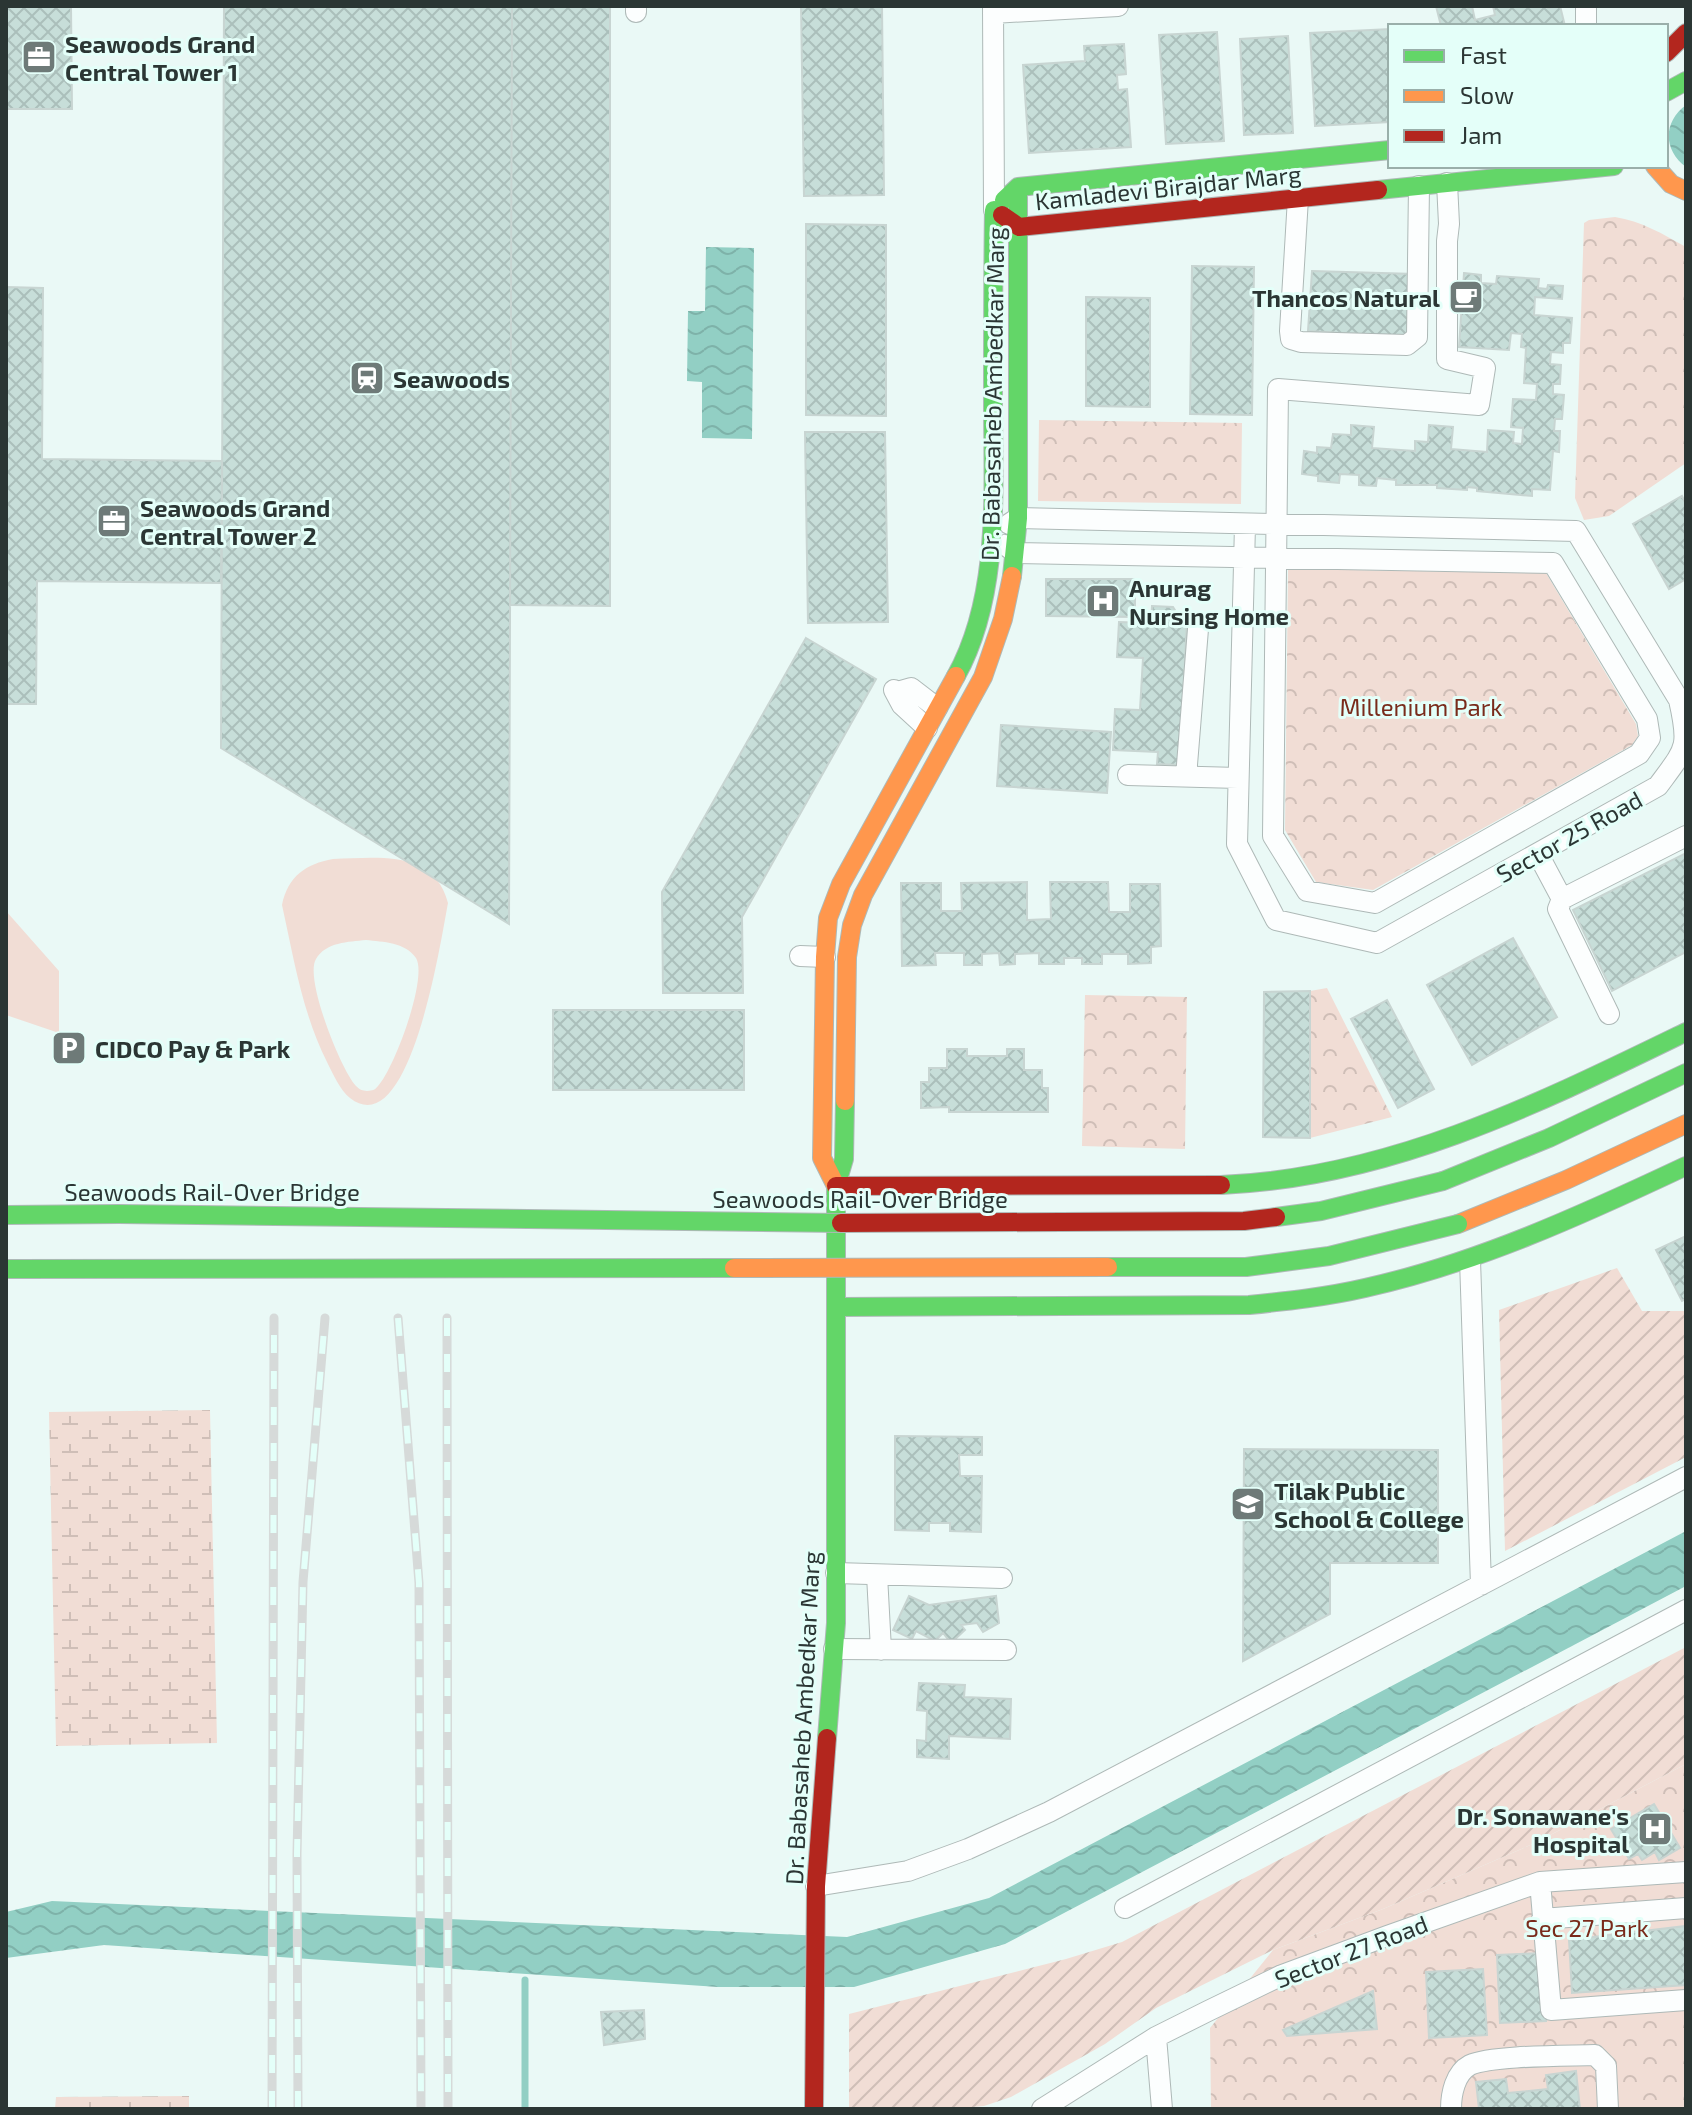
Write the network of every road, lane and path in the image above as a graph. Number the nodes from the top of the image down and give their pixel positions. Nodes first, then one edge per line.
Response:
1 (1118, 6) edge
2 (993, 9) edge
3 (1686, 33) edge
4 (1668, 51) edge
5 (1686, 81) edge
6 (1668, 91) edge
7 (1388, 150) edge
8 (994, 168) junction
9 (1594, 168) edge
10 (1657, 168) edge
11 (1447, 183) junction
12 (1419, 186) junction
13 (1018, 187) junction
14 (1686, 191) edge
15 (1298, 198) junction
16 (994, 210) junction
17 (1019, 227) junction
18 (1018, 518) junction
19 (1276, 524) junction
20 (1245, 525) junction
21 (1576, 531) junction
22 (993, 536) junction
23 (1016, 553) junction
24 (1243, 557) junction
25 (1277, 558) junction
26 (1553, 563) junction
27 (1198, 629) dead end
28 (937, 708) junction
29 (1685, 724) edge
30 (927, 728) junction
31 (1648, 729) junction
32 (1128, 775) dead end
33 (1186, 777) junction
34 (1238, 778) junction
35 (1686, 836) edge
36 (1538, 854) junction
37 (1344, 897) junction
38 (1562, 899) junction
39 (1339, 934) junction
40 (800, 956) dead end
41 (825, 957) junction
42 (1609, 1014) dead end
43 (1686, 1032) edge
44 (1686, 1073) edge
45 (1686, 1124) edge
46 (1686, 1166) edge
47 (836, 1186) junction
48 (6, 1215) edge
49 (1470, 1260) junction
50 (6, 1269) edge
51 (837, 1307) junction
52 (1686, 1477) edge
53 (836, 1573) junction
54 (877, 1575) junction
55 (1002, 1578) dead end
56 (1481, 1585) junction
57 (1686, 1610) edge
58 (834, 1649) junction
59 (881, 1650) junction
60 (1006, 1650) dead end
61 (1686, 1872) edge
62 (1540, 1882) junction
63 (816, 1892) junction
64 (1125, 1908) dead end
65 (1686, 1908) edge
66 (1542, 1919) junction
67 (1686, 2000) edge
68 (1156, 2037) junction
69 (814, 2109) edge
70 (1042, 2109) edge
71 (1162, 2109) edge
72 (1451, 2109) edge
73 (1608, 2109) edge

1 - 2 street
2 - 8 street
3 - 4 main road
5 - 6 main road
7 - 13 main road, Kamladevi Birajdar Marg
8 - 13 street
8 - 16 street
9 - 11 main road, Kamladevi Birajdar Marg
10 - 14 main road
11 - 12 main road, Kamladevi Birajdar Marg
11 - 19 street, Sector 25 Road
12 - 15 main road, Kamladevi Birajdar Marg
12 - 15 street
13 - 16 main road, Kamladevi Birajdar Marg
13 - 17 main road, Dr. Babasaheb Ambedkar Marg
15 - 17 main road, Kamladevi Birajdar Marg
16 - 17 main road, Kamladevi Birajdar Marg
16 - 22 main road, Dr. Babasaheb Ambedkar Marg
17 - 18 main road, Dr. Babasaheb Ambedkar Marg
18 - 20 street
18 - 22 street
18 - 23 main road, Dr. Babasaheb Ambedkar Marg
19 - 20 street
19 - 21 street
19 - 25 street, Sector 25 Road
20 - 24 street, Sector 25 Road
21 - 26 street
21 - 29 street
22 - 23 street
22 - 28 main road, Dr. Babasaheb Ambedkar Marg
23 - 24 street
23 - 47 main road, Dr. Babasaheb Ambedkar Marg
24 - 25 street
24 - 34 street, Sector 25 Road
25 - 26 street
25 - 37 street, Sector 25 Road
26 - 31 street
27 - 33 street
28 - 30 main road, Dr. Babasaheb Ambedkar Marg
28 - 30 street
29 - 31 street
29 - 36 street, Sector 25 Road
30 - 41 main road, Dr. Babasaheb Ambedkar Marg
31 - 37 street, Sector 25 Road
32 - 33 street
33 - 34 street
34 - 39 street, Sector 25 Road
35 - 38 street
36 - 38 street
36 - 39 street, Sector 25 Road
37 - 39 street
38 - 42 street
40 - 41 street
41 - 47 main road, Dr. Babasaheb Ambedkar Marg
43 - 47 main road
44 - 48 main road, Seawoods Rail-Over Bridge, bridge
45 - 50 main road, bridge
46 - 49 main road
47 - 51 main road, Dr. Babasaheb Ambedkar Marg
49 - 51 main road
49 - 56 street
51 - 53 main road, Dr. Babasaheb Ambedkar Marg
52 - 56 street
53 - 54 street
53 - 58 main road, Dr. Babasaheb Ambedkar Marg
54 - 55 street
54 - 59 street
56 - 63 street
57 - 64 street
58 - 59 street
58 - 63 main road, Dr. Babasaheb Ambedkar Marg
59 - 60 street
61 - 62 street, Sector 27 Road
62 - 66 street
62 - 68 street, Sector 27 Road
63 - 69 main road, Dr. Babasaheb Ambedkar Marg
65 - 66 street
66 - 67 street
68 - 70 street, Sector 27 Road
68 - 71 street
72 - 73 street

